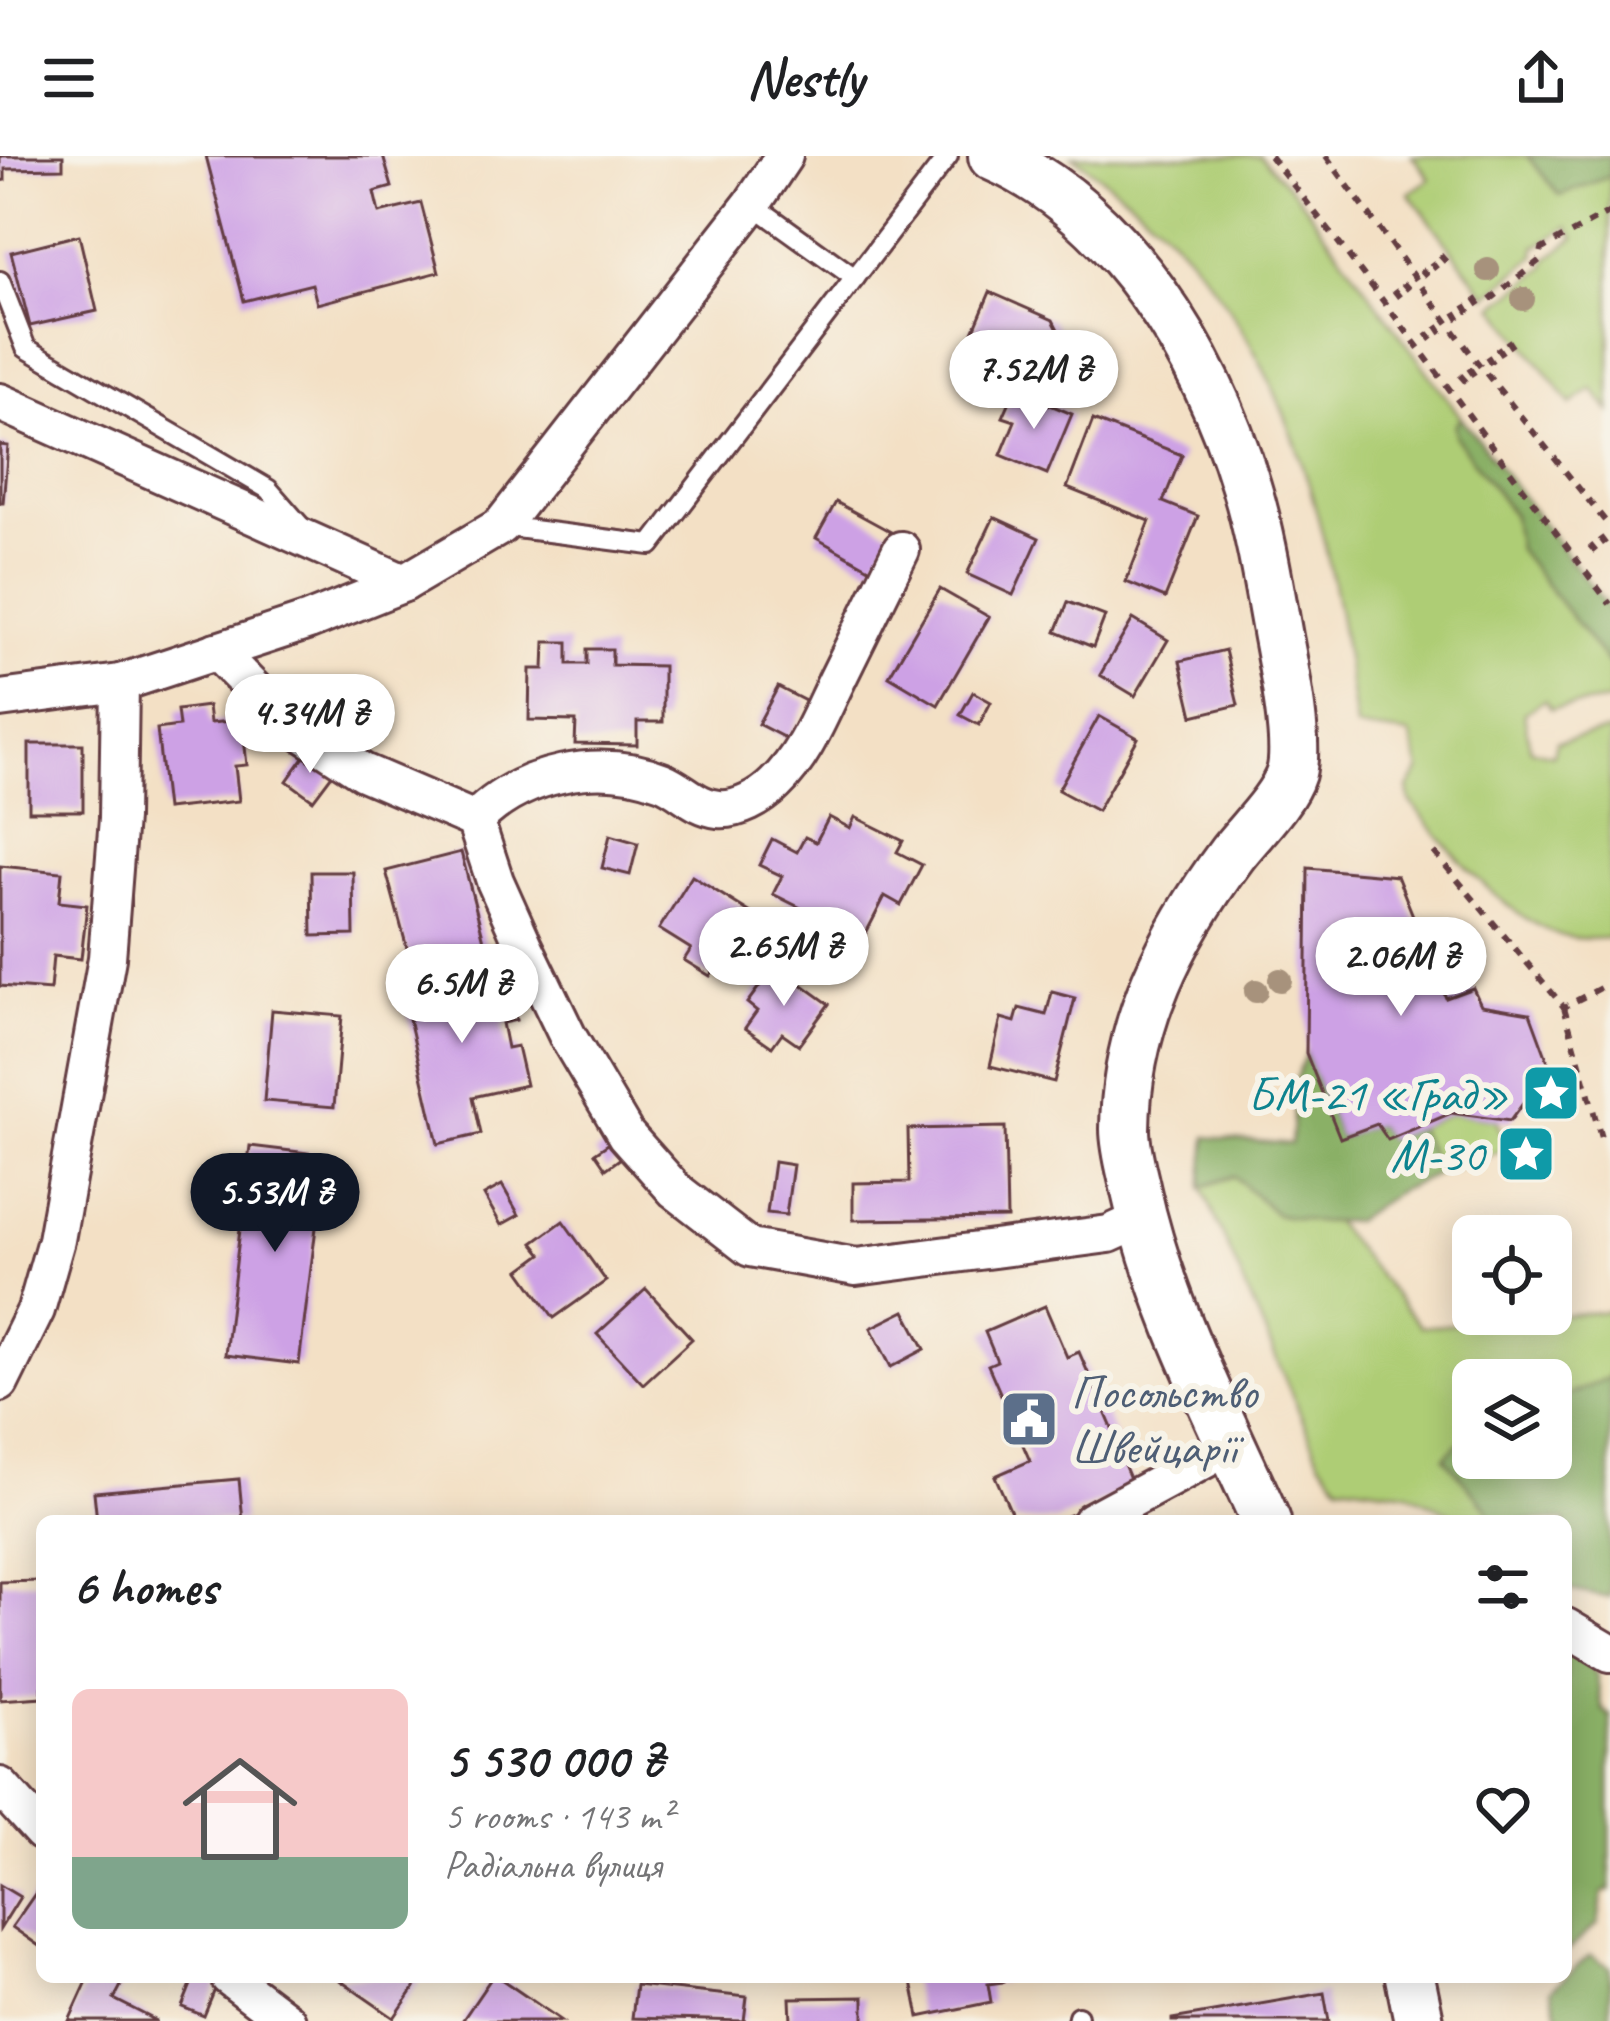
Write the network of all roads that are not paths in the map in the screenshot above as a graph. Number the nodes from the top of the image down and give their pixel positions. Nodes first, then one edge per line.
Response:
1 (784, 156) edge
2 (949, 156) edge
3 (993, 156) edge
4 (752, 204) junction
5 (855, 278) junction
6 (0, 281) edge
7 (0, 402) edge
8 (501, 526) junction
9 (315, 542) junction
10 (901, 550) dead end
11 (404, 583) junction
12 (216, 651) junction
13 (120, 683) junction
14 (0, 699) edge
15 (475, 820) junction
16 (1142, 1219) junction
17 (0, 1383) edge
18 (1232, 1444) junction
19 (1102, 1515) edge
20 (1263, 1515) edge
21 (1572, 1631) edge
22 (1610, 1653) edge
23 (0, 1786) edge
24 (36, 1825) edge
25 (237, 1983) edge
26 (1411, 1983) edge
27 (287, 2021) edge
28 (1419, 2021) edge

1 - 4 street
2 - 5 lane
3 - 16 main road
4 - 5 lane
4 - 8 street
5 - 8 lane
6 - 9 lane
7 - 9 street
8 - 11 street
9 - 11 street
10 - 15 street
11 - 12 street
12 - 13 street
12 - 15 street
13 - 14 street
13 - 17 street
15 - 16 street
16 - 18 main road
18 - 19 street
18 - 20 main road
21 - 22 street
23 - 24 street
25 - 27 street
26 - 28 main road

